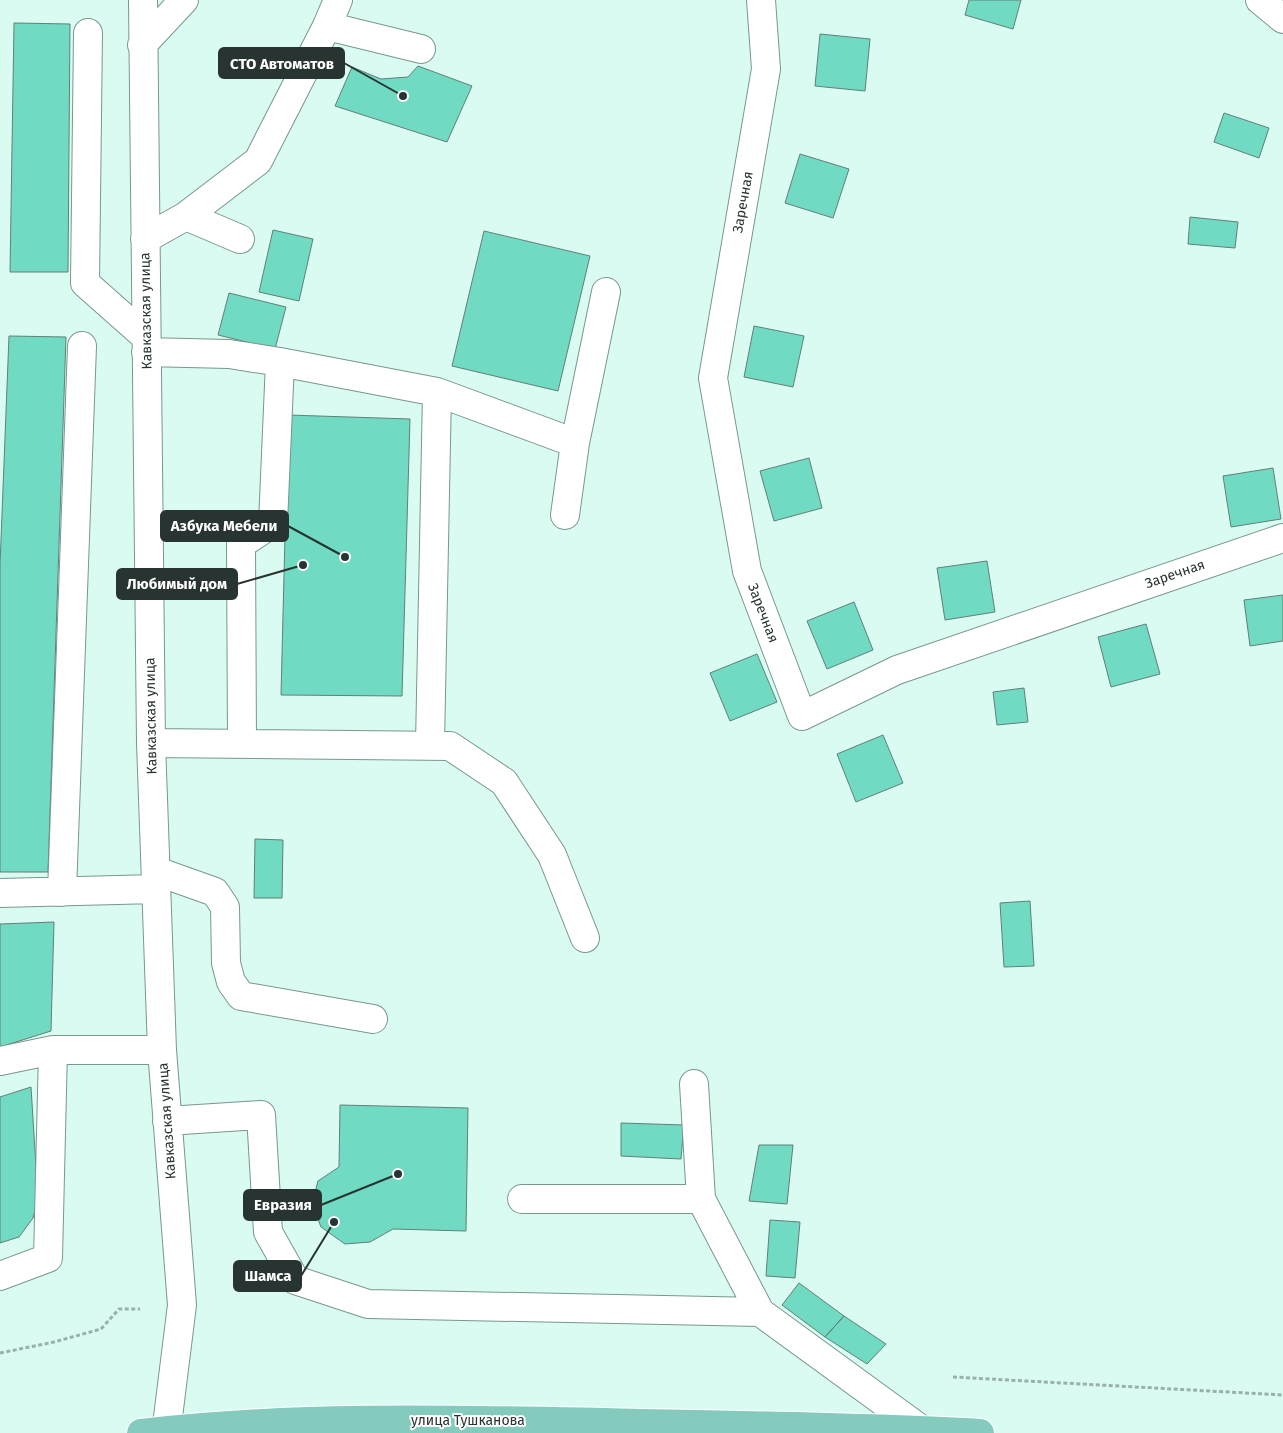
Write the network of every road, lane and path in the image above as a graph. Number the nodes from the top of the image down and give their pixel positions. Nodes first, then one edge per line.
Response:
1 (143, 0) edge
2 (184, 0) edge
3 (338, 0) edge
4 (760, 0) edge
5 (1260, 0) edge
6 (1283, 19) edge
7 (326, 26) junction
8 (88, 33) dead end
9 (142, 45) junction
10 (421, 50) dead end
11 (186, 216) junction
12 (145, 239) junction
13 (240, 239) dead end
14 (606, 292) dead end
15 (146, 345) junction
16 (82, 346) dead end
17 (280, 362) junction
18 (437, 392) junction
19 (575, 443) junction
20 (565, 514) dead end
21 (1283, 538) edge
22 (151, 743) junction
23 (242, 744) junction
24 (430, 745) junction
25 (156, 880) junction
26 (62, 892) junction
27 (0, 893) edge
28 (585, 938) dead end
29 (373, 1019) dead end
30 (53, 1050) junction
31 (162, 1050) junction
32 (0, 1061) edge
33 (694, 1084) dead end
34 (166, 1121) junction
35 (522, 1199) dead end
36 (701, 1199) junction
37 (0, 1276) edge
38 (140, 1309) dead end
39 (760, 1312) junction
40 (0, 1353) edge
41 (953, 1377) dead end
42 (1283, 1394) edge
43 (922, 1430) junction
44 (157, 1432) edge
45 (980, 1433) edge

1 - 9 street, Кавказская улица
2 - 9 street
3 - 7 street
4 - 21 street, Заречная
5 - 6 street
7 - 10 street
7 - 11 street
8 - 15 street
9 - 12 street, Кавказская улица
11 - 12 street
11 - 13 street
12 - 15 street, Кавказская улица
14 - 19 street
15 - 17 street
15 - 22 street, Кавказская улица
16 - 26 street
17 - 18 street
17 - 23 street
18 - 19 street
18 - 24 street
19 - 20 street
22 - 23 street
22 - 25 street, Кавказская улица
23 - 24 street
24 - 28 street
25 - 26 street
25 - 29 street
25 - 31 street, Кавказская улица
26 - 27 street
30 - 31 street
30 - 32 street
30 - 37 street
31 - 34 street, Кавказская улица
33 - 36 street
34 - 39 street
34 - 44 street, Кавказская улица
35 - 36 street
36 - 39 street
38 - 40 path
39 - 43 street
41 - 42 path
43 - 44 main road, улица Тушканова
43 - 45 main road, улица Тушканова

